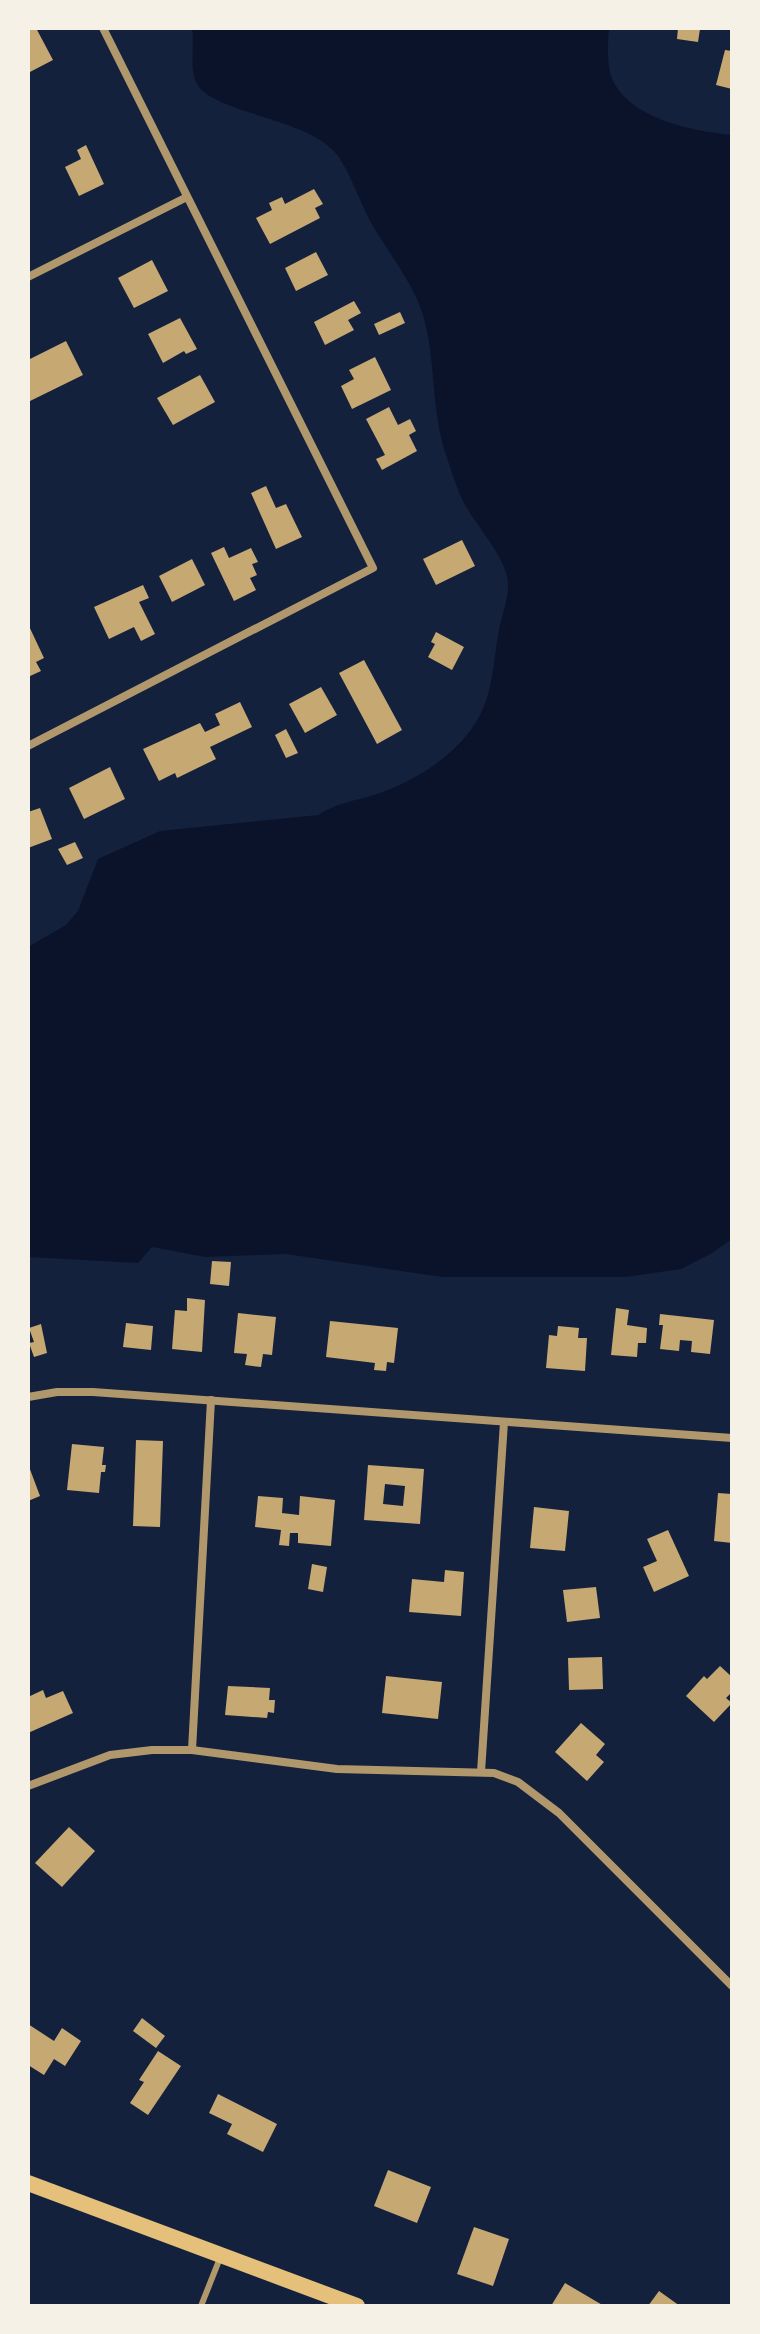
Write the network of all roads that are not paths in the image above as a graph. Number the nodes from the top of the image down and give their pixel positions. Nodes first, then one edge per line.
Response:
1 (103, 28) edge
2 (187, 197) junction
3 (28, 277) edge
4 (28, 746) edge
5 (28, 1397) edge
6 (211, 1400) junction
7 (504, 1422) junction
8 (732, 1438) edge
9 (192, 1750) junction
10 (481, 1772) junction
11 (28, 1786) edge
12 (732, 1986) edge
13 (28, 2183) edge
14 (221, 2255) junction
15 (201, 2306) edge
16 (357, 2306) edge

1 - 2 street
2 - 3 street
2 - 4 street
5 - 6 street
6 - 7 street
6 - 9 street
7 - 8 street
7 - 10 street
9 - 10 street
9 - 11 street
10 - 12 street
13 - 14 main road
14 - 15 lane
14 - 16 main road

